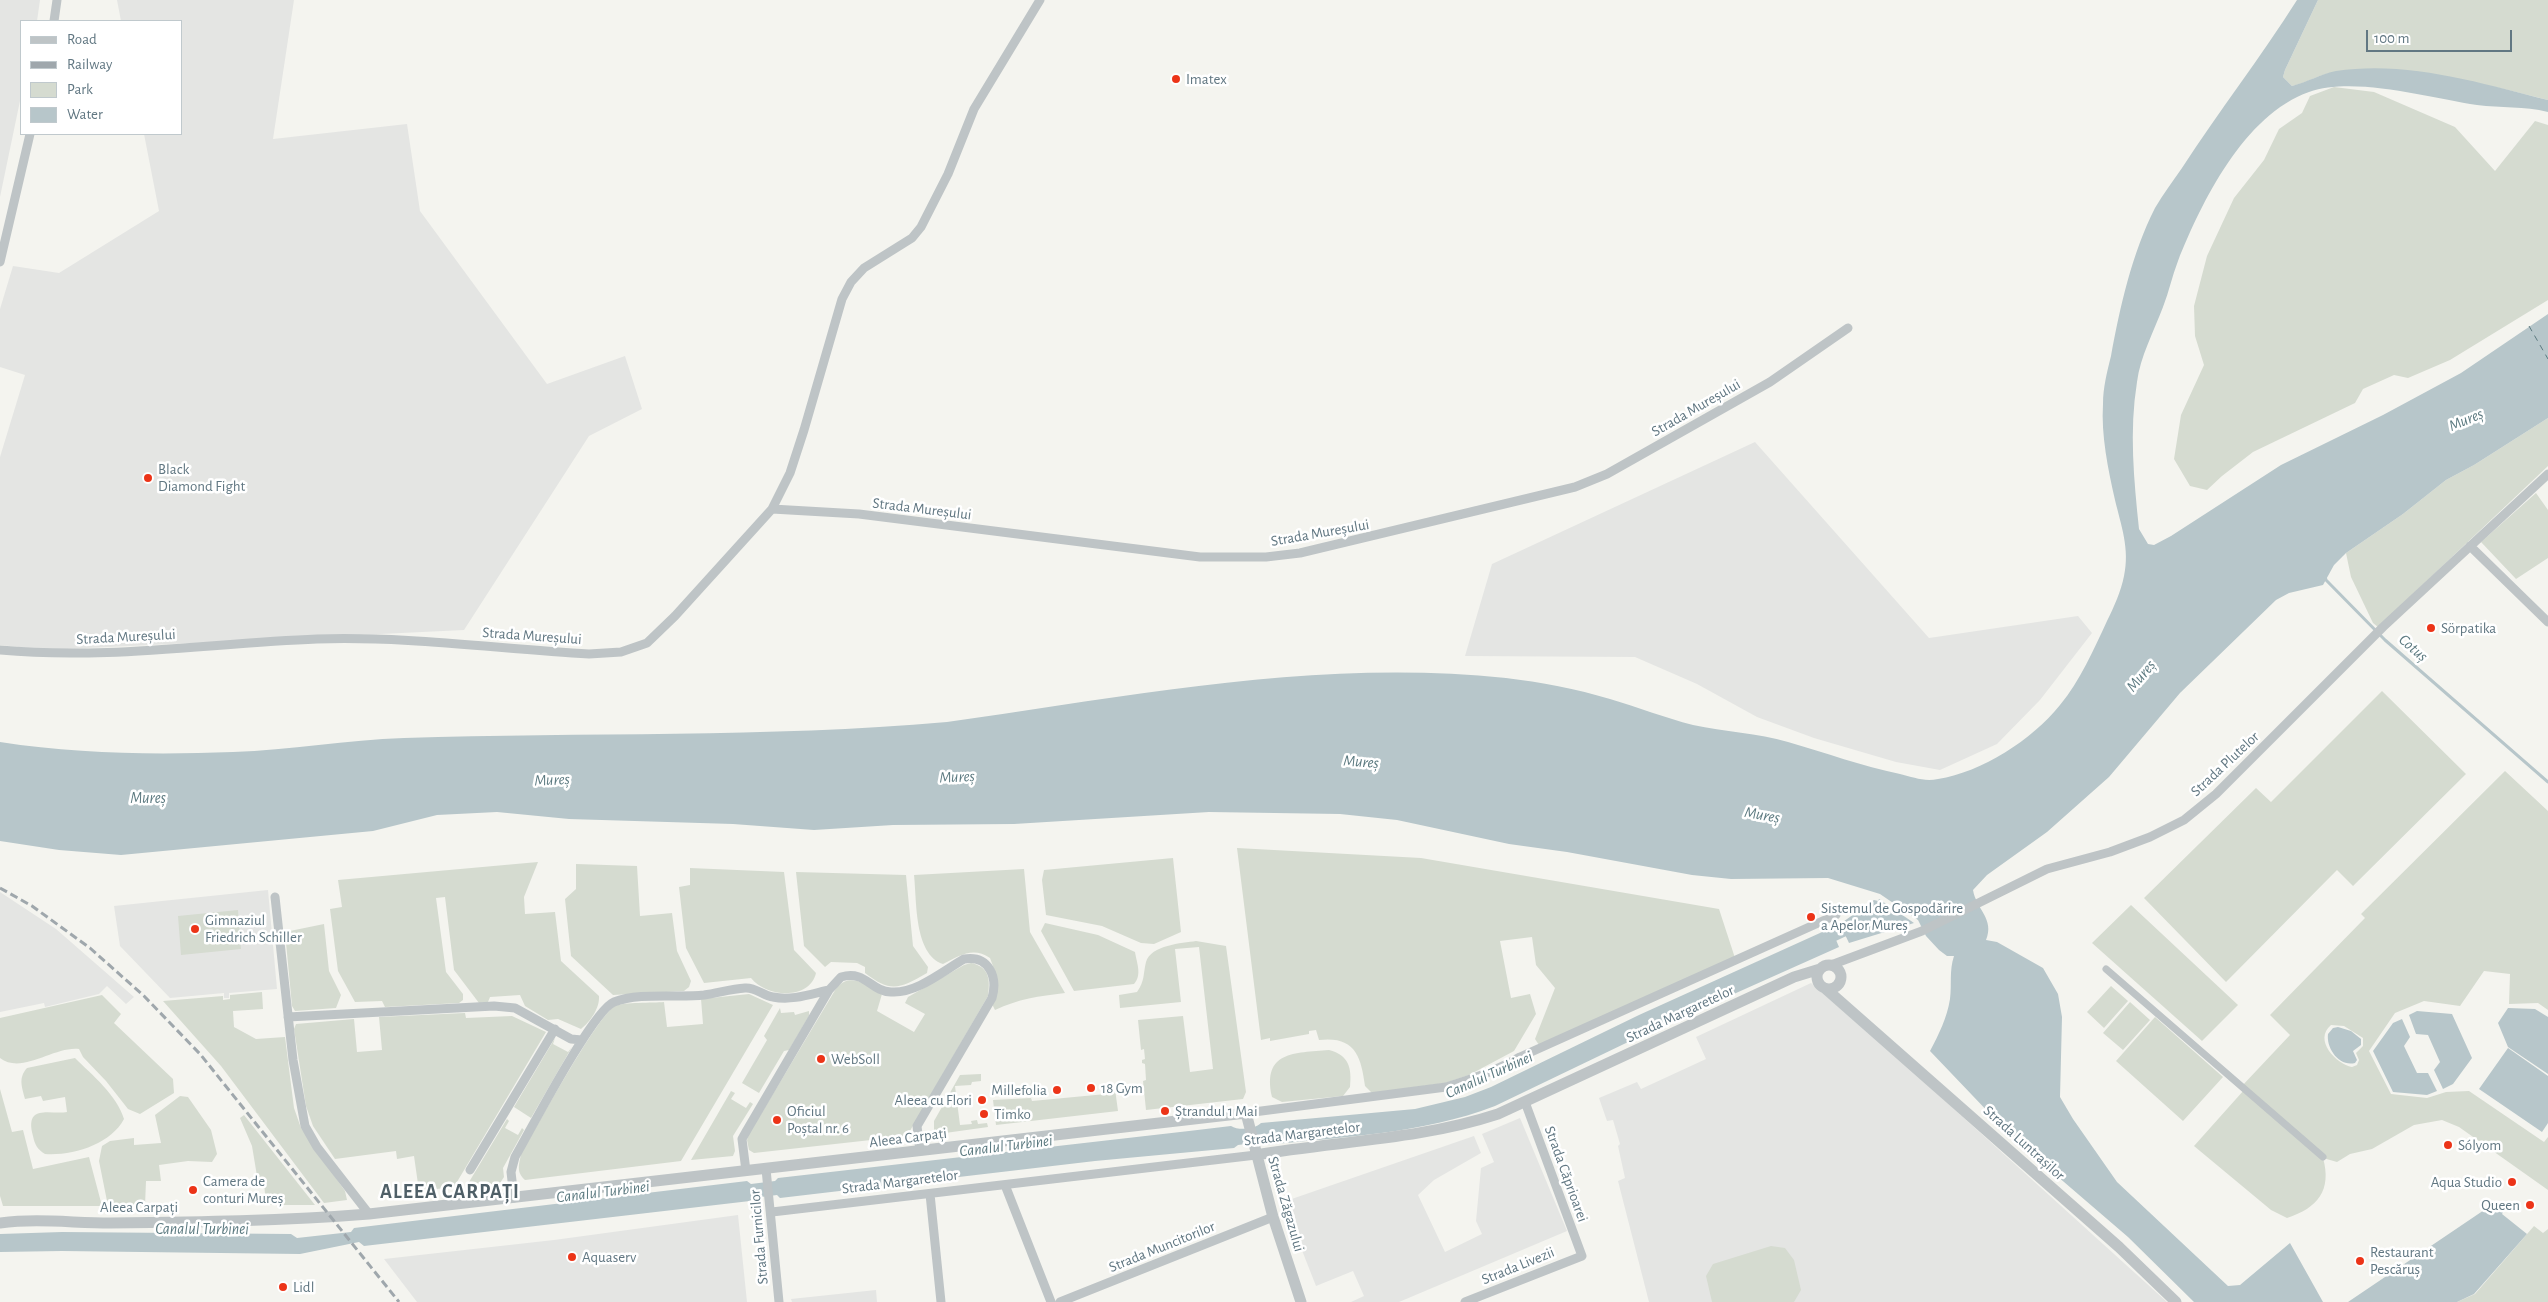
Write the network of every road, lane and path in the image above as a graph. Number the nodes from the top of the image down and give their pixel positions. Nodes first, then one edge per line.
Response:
1 (57, 0) edge
2 (1040, 0) edge
3 (54, 20) edge
4 (30, 135) edge
5 (0, 262) edge
6 (1848, 328) dead end
7 (2548, 474) edge
8 (772, 509) junction
9 (2470, 546) junction
10 (2548, 622) edge
11 (0, 650) edge
12 (275, 897) dead end
13 (1836, 915) dead end
14 (2106, 969) dead end
15 (1830, 973) junction
16 (1826, 989) junction
17 (829, 990) junction
18 (1850, 1009) junction
19 (288, 1017) junction
20 (555, 1029) junction
21 (582, 1040) junction
22 (1525, 1102) junction
23 (1247, 1118) junction
24 (1255, 1150) junction
25 (920, 1151) junction
26 (2323, 1157) dead end
27 (470, 1170) dead end
28 (746, 1171) junction
29 (767, 1172) junction
30 (1005, 1185) junction
31 (930, 1194) junction
32 (514, 1198) junction
33 (772, 1212) junction
34 (369, 1214) junction
35 (1273, 1217) junction
36 (0, 1223) edge
37 (1582, 1256) joint
38 (779, 1302) edge
39 (941, 1302) edge
40 (1051, 1302) edge
41 (1060, 1302) edge
42 (1301, 1302) edge
43 (1465, 1302) edge
44 (2176, 1302) edge

1 - 3 street
2 - 8 street
4 - 5 street
6 - 8 street, Strada Mureșului
7 - 9 street, Strada Plutelor
8 - 11 street, Strada Mureșului
9 - 10 street
9 - 15 street, Strada Plutelor
12 - 19 street
13 - 23 street
14 - 26 street
15 - 16 street
15 - 16 street, Strada Luntrașilor
15 - 18 street, Strada Luntrașilor
15 - 22 street, Strada Margaretelor
16 - 18 street, Strada Luntrașilor
17 - 21 street
17 - 25 street
17 - 28 street
18 - 44 street, Strada Luntrașilor
19 - 20 street
19 - 34 street
20 - 21 street
20 - 27 street
21 - 32 street
22 - 24 street, Strada Margaretelor
22 - 37 street, Strada Căprioarei
23 - 24 street, Strada Zăgazului
23 - 25 street, Aleea Carpați
24 - 30 street, Strada Margaretelor
24 - 35 street, Strada Zăgazului
25 - 29 street, Aleea Carpați
28 - 29 street, Aleea Carpați
28 - 32 street, Aleea Carpați
29 - 33 street, Strada Furnicilor
30 - 31 street, Strada Margaretelor
30 - 40 street
31 - 33 street, Strada Margaretelor
31 - 39 street
32 - 34 street, Aleea Carpați
33 - 38 street, Strada Furnicilor
34 - 36 street, Aleea Carpați
35 - 41 street, Strada Muncitorilor
35 - 42 street, Strada Zăgazului
37 - 43 street, Strada Livezii

